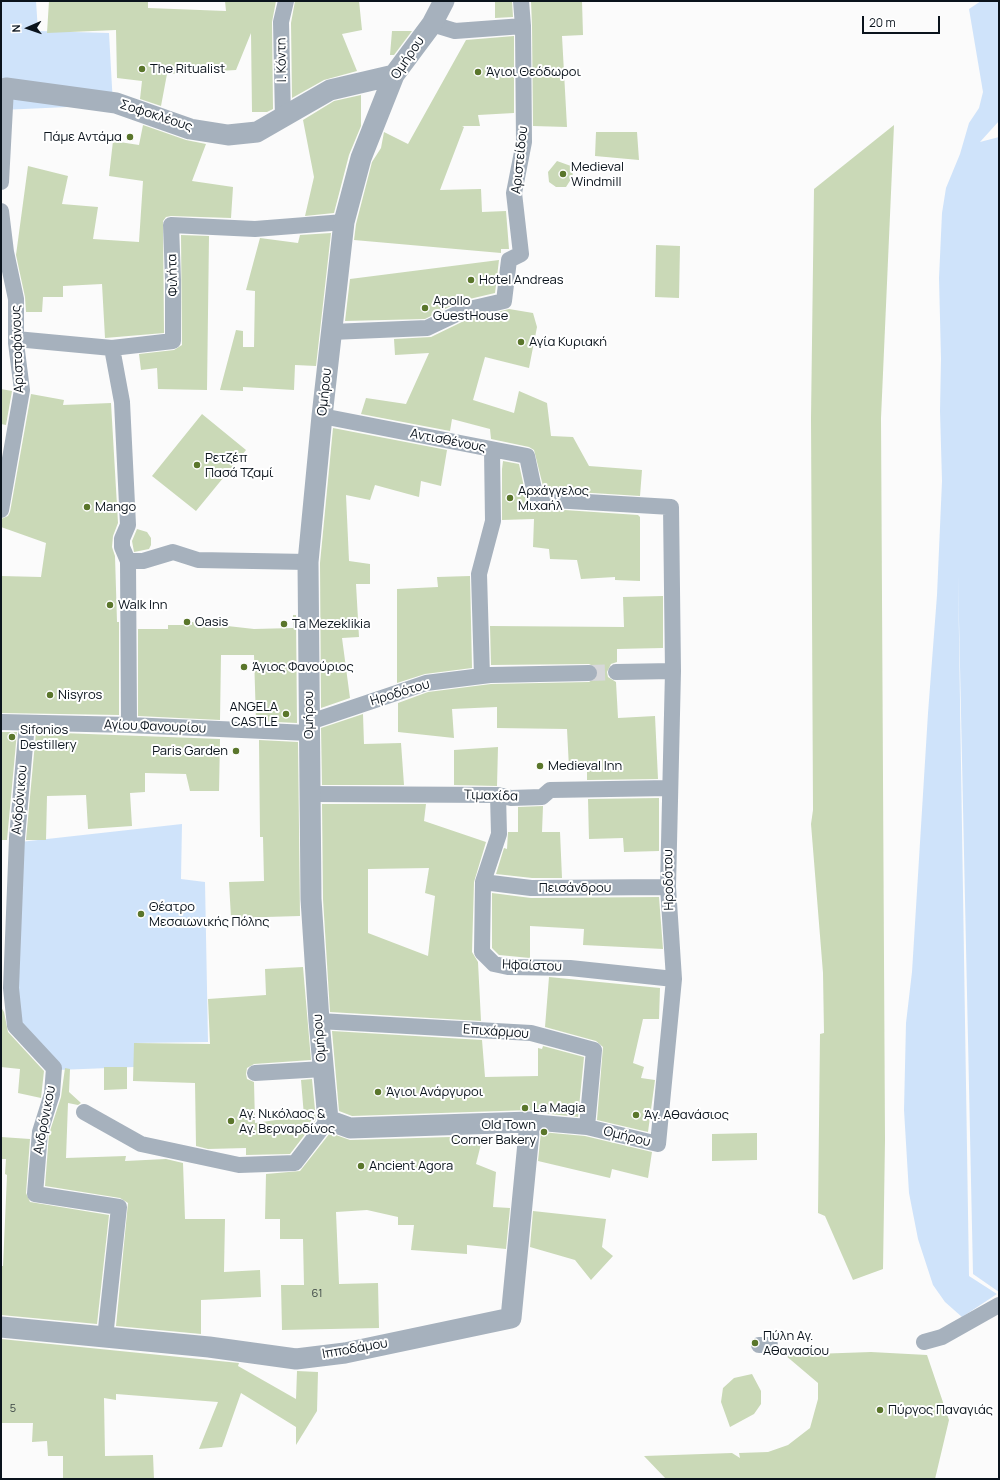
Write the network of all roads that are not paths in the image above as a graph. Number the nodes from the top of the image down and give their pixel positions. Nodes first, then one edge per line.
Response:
1 (286, 1) edge
2 (444, 1) edge
3 (522, 1) edge
4 (432, 24) junction
5 (523, 26) junction
6 (394, 75) junction
7 (4, 89) edge
8 (283, 119) junction
9 (1, 182) edge
10 (1, 211) edge
11 (344, 222) junction
12 (331, 332) junction
13 (16, 339) junction
14 (112, 348) junction
15 (322, 416) junction
16 (492, 450) junction
17 (1, 510) edge
18 (128, 562) junction
19 (308, 562) junction
20 (673, 671) junction
21 (616, 672) tunnel mouth
22 (589, 673) tunnel mouth
23 (482, 676) junction
24 (1, 722) edge
25 (27, 723) junction
26 (129, 725) junction
27 (310, 728) junction
28 (670, 788) junction
29 (311, 794) junction
30 (498, 795) junction
31 (483, 882) junction
32 (668, 887) junction
33 (674, 978) junction
34 (6, 988) edge
35 (318, 1021) junction
36 (323, 1070) junction
37 (255, 1073) dead end
38 (84, 1112) dead end
39 (328, 1120) junction
40 (530, 1122) junction
41 (587, 1127) junction
42 (658, 1144) joint
43 (999, 1305) edge
44 (1, 1327) edge
45 (105, 1338) junction
46 (924, 1342) dead end

1 - 8 street, Ι. Κόντη
2 - 4 street, Ομήρου
3 - 5 street, Αριστείδου
4 - 5 street
4 - 6 street, Ομήρου
5 - 12 street, Αριστείδου
6 - 8 street, Σοφοκλέους
6 - 11 street, Ομήρου
7 - 8 street, Σοφοκλέους
7 - 9 street
10 - 13 street, Αριστοφάνους
11 - 12 street, Ομήρου
11 - 14 street, Φιλήτα
12 - 15 street, Ομήρου
13 - 14 street, Φιλήτα
13 - 17 street, Αριστοφάνους
14 - 18 street
15 - 16 street, Αντισθένους
15 - 19 street, Ομήρου
16 - 20 street, Ηροδότου
16 - 23 street, Αντισθένους
18 - 19 street
18 - 26 street
19 - 27 street, Ομήρου
20 - 21 street
20 - 28 street, Ηροδότου
22 - 23 street, Ηροδότου
23 - 27 street, Ηροδότου
24 - 25 street, Αγίου Φανουρίου
25 - 26 street, Αγίου Φανουρίου
25 - 34 street, Ανδρόνικου
26 - 27 street, Αγίου Φανουρίου
27 - 29 street, Ομήρου
28 - 30 street, Τιμαχίδα
28 - 32 street, Ηροδότου
29 - 30 street, Τιμαχίδα
29 - 35 street, Ομήρου
30 - 31 street, Ηφαίστου
31 - 32 street, Πεισάνδρου
31 - 33 street, Ηφαίστου
32 - 33 street, Ηροδότου
33 - 42 street, Ηροδότου
34 - 45 street, Ανδρόνικου
35 - 36 street, Ομήρου
35 - 41 street, Επιχάρμου
36 - 37 street
36 - 39 street, Ομήρου
38 - 39 street
39 - 40 street, Ομήρου
40 - 41 street, Ομήρου
40 - 45 street, Ιπποδάμου
41 - 42 street, Ομήρου
43 - 46 street
44 - 45 street, Ιπποδάμου

